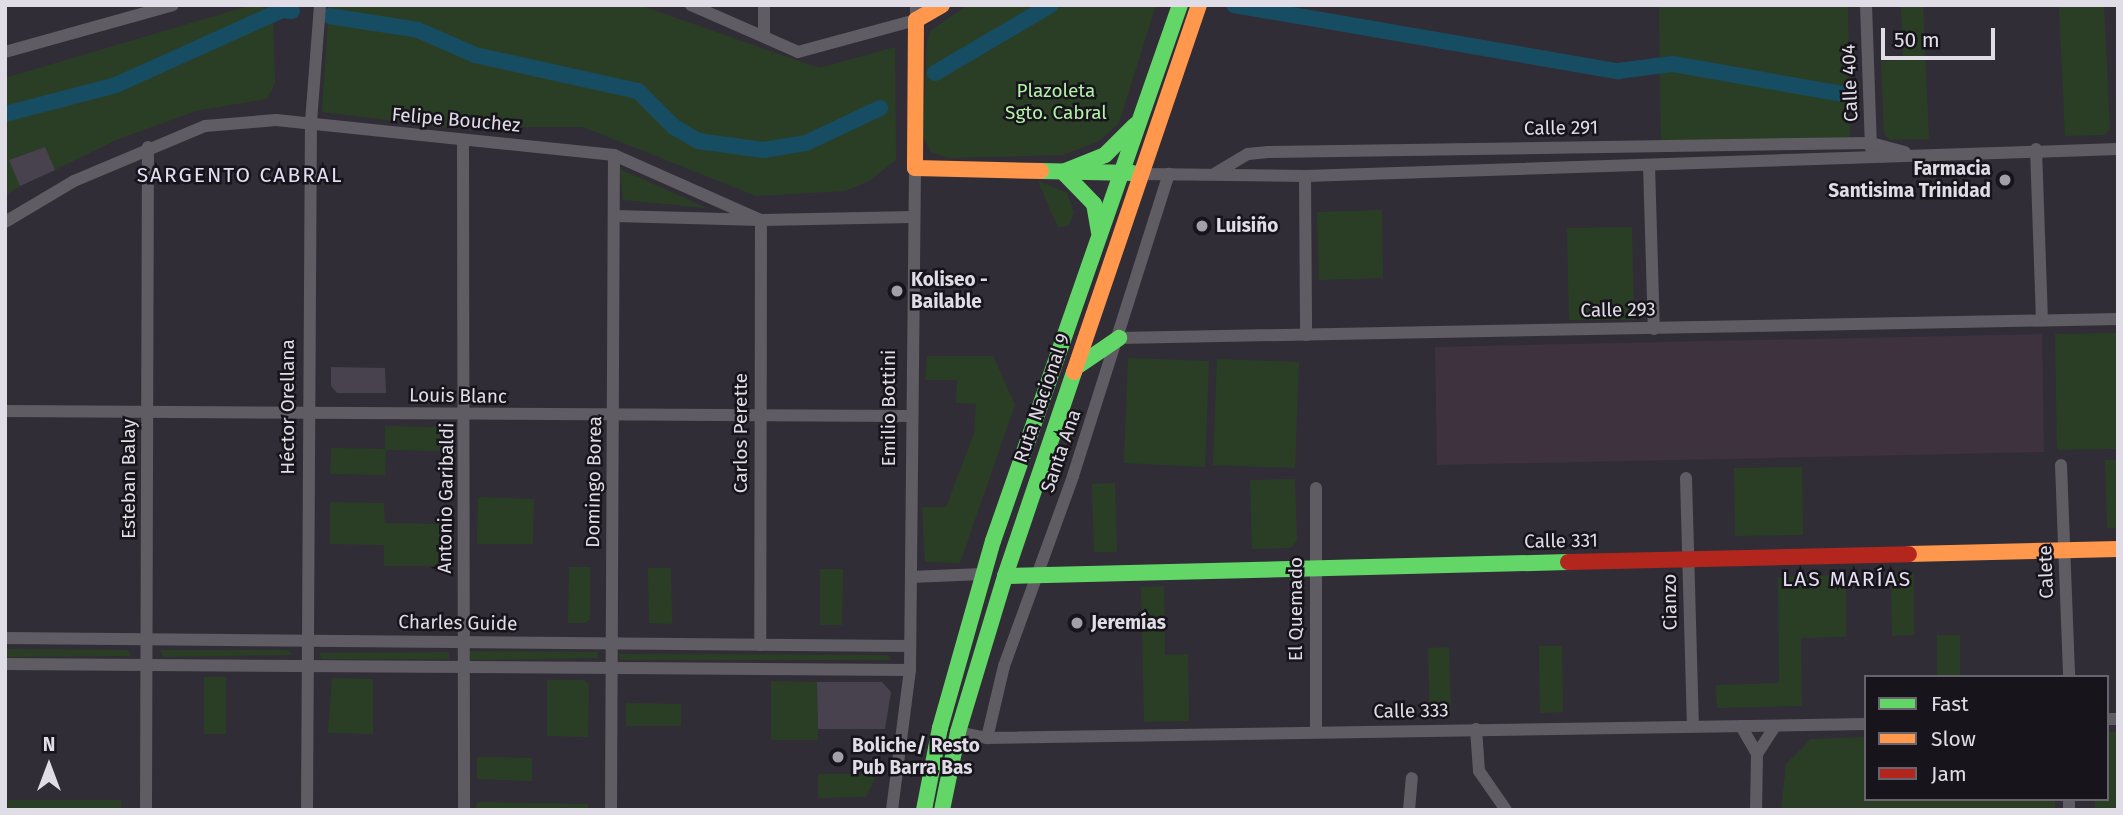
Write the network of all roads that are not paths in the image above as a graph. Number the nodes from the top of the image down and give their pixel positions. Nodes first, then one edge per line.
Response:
1 (173, 5) edge
2 (320, 5) edge
3 (691, 5) edge
4 (764, 5) edge
5 (942, 5) edge
6 (1180, 5) edge
7 (1199, 5) edge
8 (1866, 5) edge
9 (148, 9) edge
10 (916, 13) edge
11 (764, 34) junction
12 (5, 52) edge
13 (1143, 115) junction
14 (311, 122) junction
15 (1871, 143) junction
16 (463, 144) junction
17 (148, 147) junction
18 (2036, 149) junction
19 (2118, 149) edge
20 (1912, 154) junction
21 (614, 155) junction
22 (1872, 160) junction
23 (1649, 165) junction
24 (915, 168) junction
25 (1063, 172) junction
26 (1123, 173) junction
27 (1142, 174) junction
28 (1169, 174) junction
29 (1214, 174) junction
30 (1305, 176) junction
31 (615, 216) junction
32 (913, 217) junction
33 (761, 220) junction
34 (5, 222) edge
35 (1099, 237) junction
36 (2118, 319) edge
37 (2042, 320) junction
38 (1654, 329) junction
39 (1306, 335) junction
40 (1119, 338) junction
41 (1075, 370) junction
42 (5, 411) edge
43 (148, 412) junction
44 (307, 414) junction
45 (466, 415) junction
46 (910, 416) junction
47 (614, 418) junction
48 (761, 418) junction
49 (2061, 465) dead end
50 (1686, 478) dead end
51 (1316, 488) dead end
52 (2118, 549) edge
53 (2065, 551) junction
54 (1688, 559) junction
55 (1315, 568) junction
56 (982, 574) junction
57 (1038, 575) junction
58 (1005, 576) junction
59 (911, 577) junction
60 (5, 638) edge
61 (148, 639) junction
62 (307, 640) junction
63 (463, 642) junction
64 (611, 645) junction
65 (760, 645) junction
66 (910, 646) junction
67 (5, 664) edge
68 (148, 665) junction
69 (307, 666) junction
70 (464, 668) junction
71 (611, 668) junction
72 (910, 670) junction
73 (2069, 675) edge
74 (1864, 724) edge
75 (1693, 726) junction
76 (1741, 726) junction
77 (1774, 726) junction
78 (1476, 729) junction
79 (1316, 731) junction
80 (958, 732) junction
81 (987, 738) junction
82 (1757, 754) junction
83 (1412, 778) dead end
84 (146, 810) edge
85 (307, 810) edge
86 (464, 810) edge
87 (611, 810) edge
88 (892, 810) edge
89 (925, 810) edge
90 (942, 810) edge
91 (1409, 810) edge
92 (1506, 810) edge
93 (1756, 810) edge

1 - 9 street
2 - 14 street, Héctor Orellana
3 - 11 street
4 - 11 street
5 - 10 main road
6 - 13 main road, Ruta Nacional 9
7 - 27 main road, Ruta Nacional 9
8 - 15 street, Calle 404
9 - 12 street
10 - 11 street
10 - 24 main road, Emilio Bottini
13 - 25 main road
13 - 26 main road, Ruta Nacional 9
14 - 16 street, Felipe Bouchez
14 - 17 street, Felipe Bouchez
14 - 44 street, Héctor Orellana
15 - 20 street, Calle 291
15 - 22 street, Calle 404
15 - 29 street, Calle 291
16 - 21 street, Felipe Bouchez
16 - 45 street, Antonio Garibaldi
17 - 34 street, Felipe Bouchez
17 - 43 street, Esteban Balay
18 - 19 street, Calle 291
18 - 20 street, Calle 291
18 - 37 street
20 - 22 street, Calle 291
21 - 31 street, Domingo Borea
21 - 33 street, Felipe Bouchez
22 - 23 street, Calle 291
23 - 30 street, Calle 291
23 - 38 street
24 - 25 main road
24 - 32 street, Emilio Bottini
25 - 26 main road
25 - 35 main road
26 - 27 main road
26 - 35 main road, Ruta Nacional 9
27 - 28 street, Calle 291
27 - 41 main road, Ruta Nacional 9
28 - 29 street, Calle 291
28 - 40 street, Santa Ana
29 - 30 street, Calle 291
30 - 39 street
31 - 33 street
31 - 47 street, Domingo Borea
32 - 33 street, Felipe Bouchez
32 - 46 street, Emilio Bottini
33 - 48 street, Carlos Perette
35 - 56 main road, Ruta Nacional 9
36 - 37 street, Calle 293
37 - 38 street, Calle 293
38 - 39 street, Calle 293
39 - 40 street, Calle 293
40 - 41 main road
40 - 57 street, Santa Ana
41 - 58 main road, Ruta Nacional 9
42 - 43 street, Louis Blanc
43 - 44 street, Louis Blanc
43 - 61 street, Esteban Balay
44 - 45 street, Louis Blanc
44 - 62 street, Héctor Orellana
45 - 47 street, Louis Blanc
45 - 63 street, Antonio Garibaldi
46 - 48 street, Louis Blanc
46 - 59 street, Emilio Bottini
47 - 48 street, Louis Blanc
47 - 64 street, Domingo Borea
48 - 65 street, Carlos Perette
49 - 53 street, Calete
50 - 54 street, Cianzo
51 - 55 street, El Quemado
52 - 53 main road, Calle 331
53 - 54 main road, Calle 331
53 - 73 street, Calete
54 - 55 main road, Calle 331
54 - 75 street, Cianzo
55 - 57 main road, Calle 331
55 - 79 street, El Quemado
56 - 59 street
56 - 89 main road, Ruta Nacional 9
57 - 58 main road, Calle 331
57 - 81 street, Santa Ana
58 - 80 main road, Ruta Nacional 9
59 - 66 street, Emilio Bottini
60 - 61 street, Charles Guide
61 - 62 street, Charles Guide
61 - 68 street, Esteban Balay
62 - 63 street, Charles Guide
62 - 69 street, Héctor Orellana
63 - 64 street, Charles Guide
63 - 70 street, Antonio Garibaldi
64 - 65 street, Charles Guide
64 - 71 street, Domingo Borea
65 - 66 street, Charles Guide
66 - 72 street, Emilio Bottini
67 - 68 street
68 - 69 street
68 - 84 street, Esteban Balay
69 - 70 street
69 - 85 street, Héctor Orellana
70 - 71 street
70 - 86 street, Antonio Garibaldi
71 - 72 street
71 - 87 street, Domingo Borea
72 - 88 street, Emilio Bottini
74 - 77 street, Calle 333
75 - 76 street, Calle 333
75 - 78 street, Calle 333
76 - 77 street, Calle 333
76 - 82 street
77 - 82 street
78 - 79 street, Calle 333
78 - 92 street
79 - 81 street, Calle 333
80 - 81 street, Calle 333
80 - 90 main road, Ruta Nacional 9
82 - 93 street
83 - 91 street

